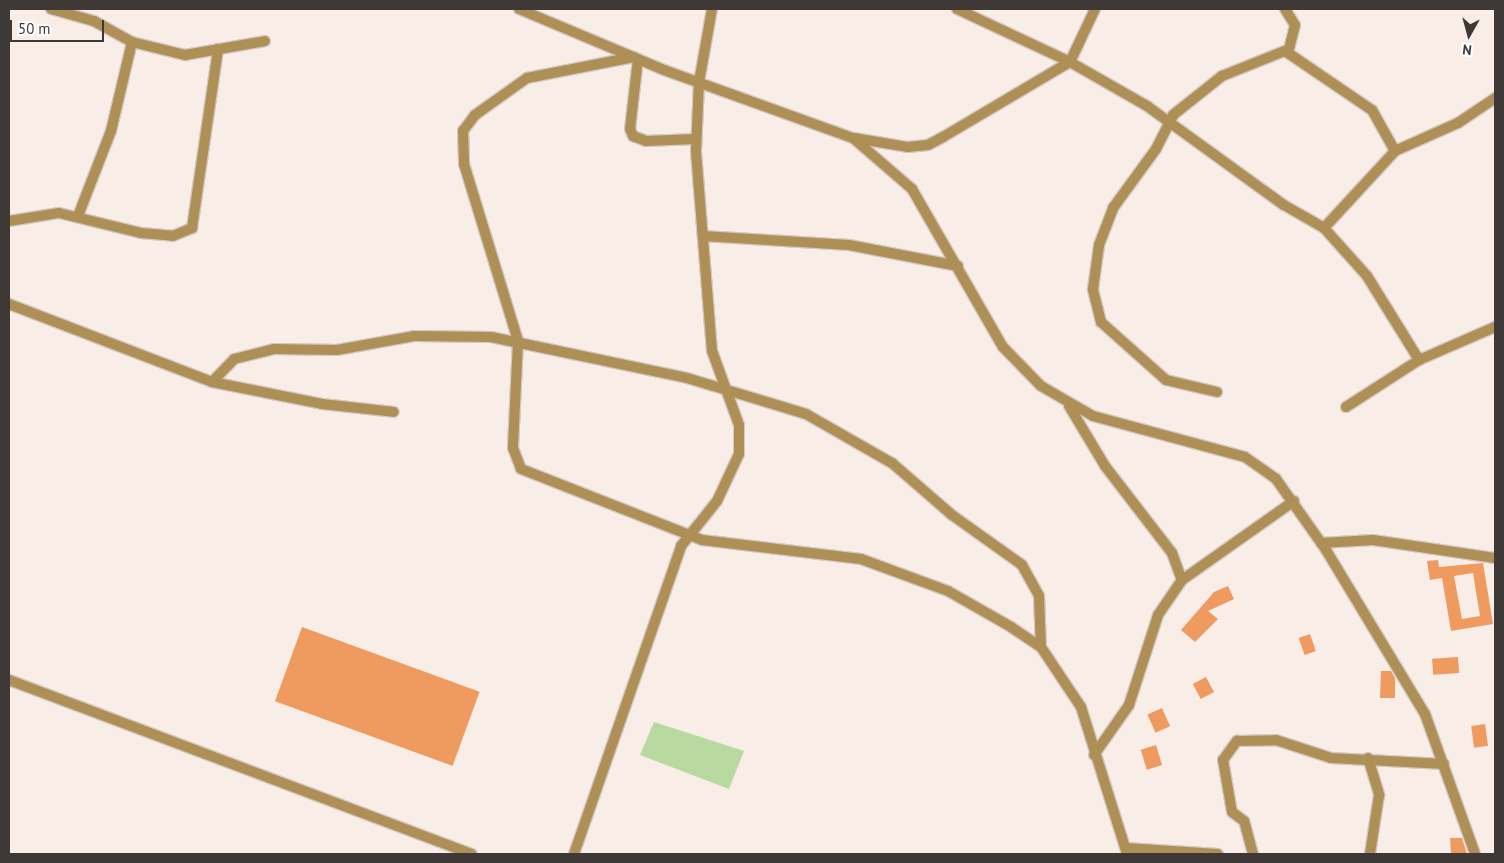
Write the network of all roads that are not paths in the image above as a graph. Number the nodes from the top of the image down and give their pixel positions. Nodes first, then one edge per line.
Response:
1 (51, 9) edge
2 (519, 9) edge
3 (712, 9) edge
4 (957, 9) edge
5 (1095, 9) edge
6 (1285, 9) edge
7 (264, 41) dead end
8 (132, 42) junction
9 (218, 49) junction
10 (1287, 50) junction
11 (636, 58) junction
12 (1070, 62) junction
13 (699, 82) junction
14 (1495, 98) edge
15 (1168, 120) junction
16 (852, 138) junction
17 (696, 139) junction
18 (1395, 151) junction
19 (78, 216) junction
20 (9, 221) edge
21 (1324, 228) junction
22 (704, 236) junction
23 (958, 266) junction
24 (9, 304) edge
25 (1495, 327) edge
26 (518, 341) junction
27 (1419, 360) junction
28 (212, 382) junction
29 (726, 389) junction
30 (1217, 392) dead end
31 (1069, 406) junction
32 (1346, 407) dead end
33 (394, 412) dead end
34 (1294, 501) junction
35 (688, 535) junction
36 (1321, 542) junction
37 (1495, 558) edge
38 (1182, 580) junction
39 (1041, 647) junction
40 (9, 680) edge
41 (1094, 755) junction
42 (1368, 758) junction
43 (1444, 764) junction
44 (1126, 851) edge
45 (471, 854) edge
46 (574, 854) edge
47 (1218, 854) edge
48 (1253, 854) edge
49 (1370, 854) edge
50 (1475, 854) edge

1 - 8 street
2 - 11 street
3 - 13 street
4 - 12 street
5 - 12 street
6 - 10 street
7 - 9 street
8 - 9 street
8 - 19 street
9 - 19 street
10 - 15 street
10 - 18 street
11 - 13 street
11 - 17 street
11 - 26 street
12 - 15 street
12 - 16 street
13 - 16 street
13 - 17 street
14 - 18 street
15 - 21 street
15 - 30 street
16 - 23 street
17 - 22 street
18 - 21 street
19 - 20 street
21 - 27 street
22 - 23 street
22 - 29 street
23 - 31 street
24 - 28 street
25 - 27 street
26 - 28 street
26 - 29 street
26 - 35 street
27 - 32 street
28 - 33 street
29 - 35 street
29 - 39 street
31 - 34 street
31 - 38 street
34 - 36 street
34 - 38 street
35 - 39 street
35 - 46 street
36 - 37 street
36 - 43 street
38 - 41 street
39 - 41 street
40 - 45 street
41 - 44 street
42 - 43 street
42 - 48 street
42 - 49 street
43 - 50 street
44 - 47 street

